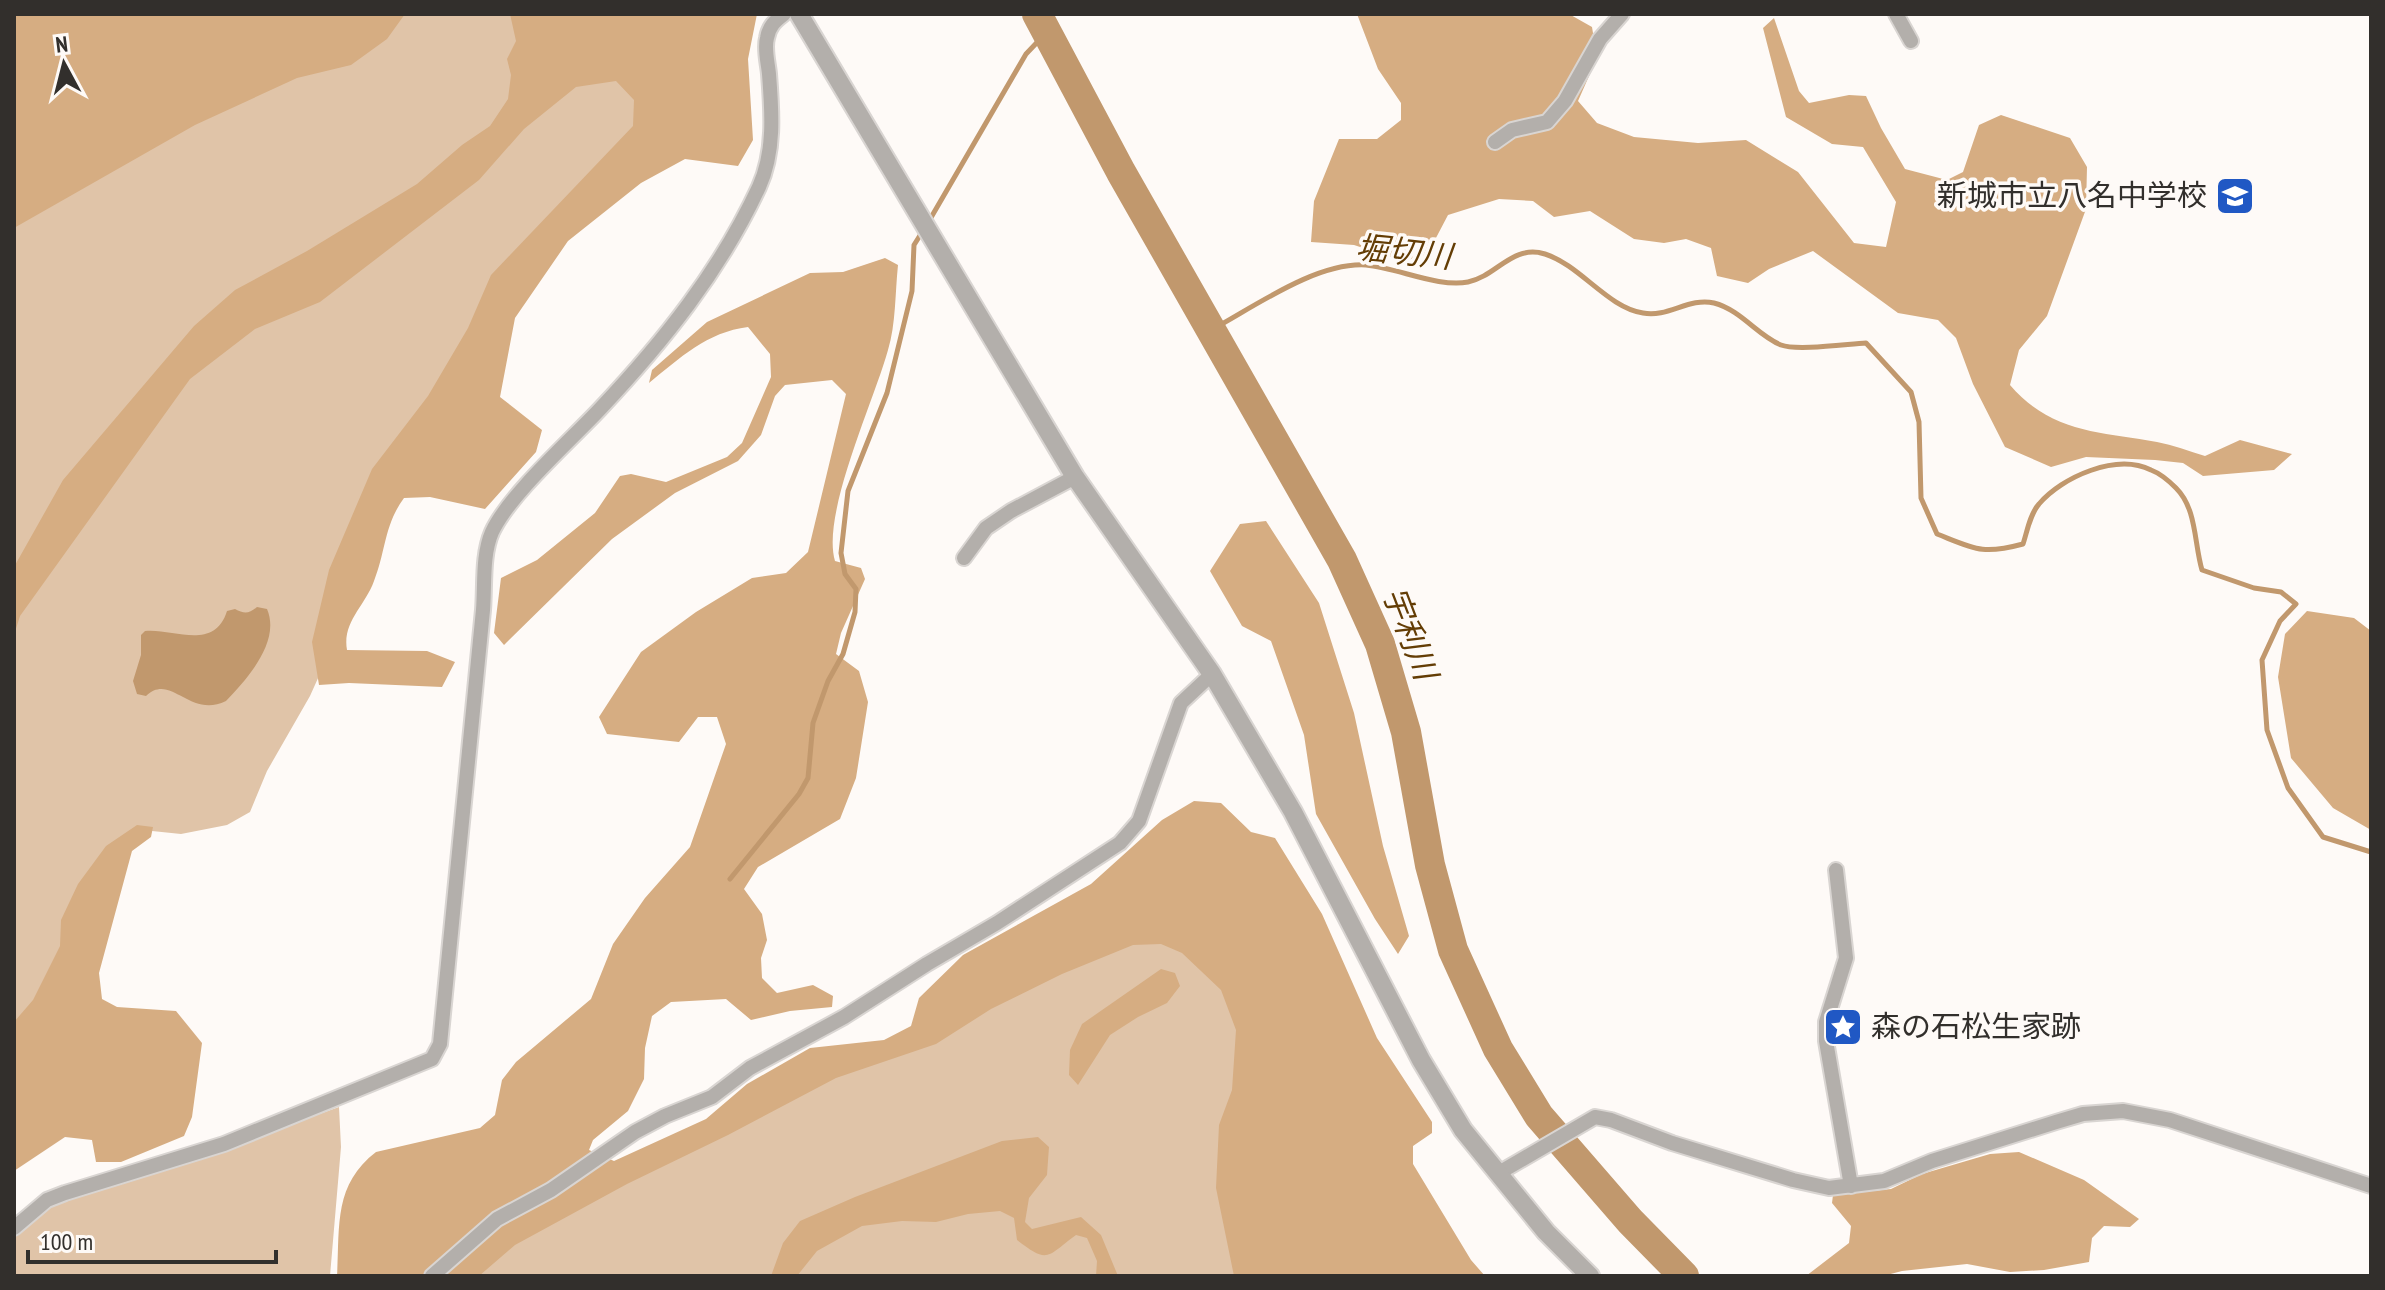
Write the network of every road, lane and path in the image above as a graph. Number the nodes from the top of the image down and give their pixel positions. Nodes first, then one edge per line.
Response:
1 (784, 14) edge
2 (799, 14) edge
3 (1622, 14) edge
4 (1896, 14) edge
5 (1911, 41) dead end
6 (1495, 142) dead end
7 (1075, 477) junction
8 (964, 558) dead end
9 (1212, 674) junction
10 (1836, 870) dead end
11 (1497, 1174) junction
12 (1851, 1186) junction
13 (2371, 1186) edge
14 (14, 1228) edge
15 (432, 1276) edge
16 (1590, 1276) edge

1 - 14 street
2 - 7 street
3 - 6 street
4 - 5 street
7 - 8 street
7 - 9 street
9 - 11 street
9 - 15 street
10 - 12 street
11 - 12 street
11 - 16 street
12 - 13 street

